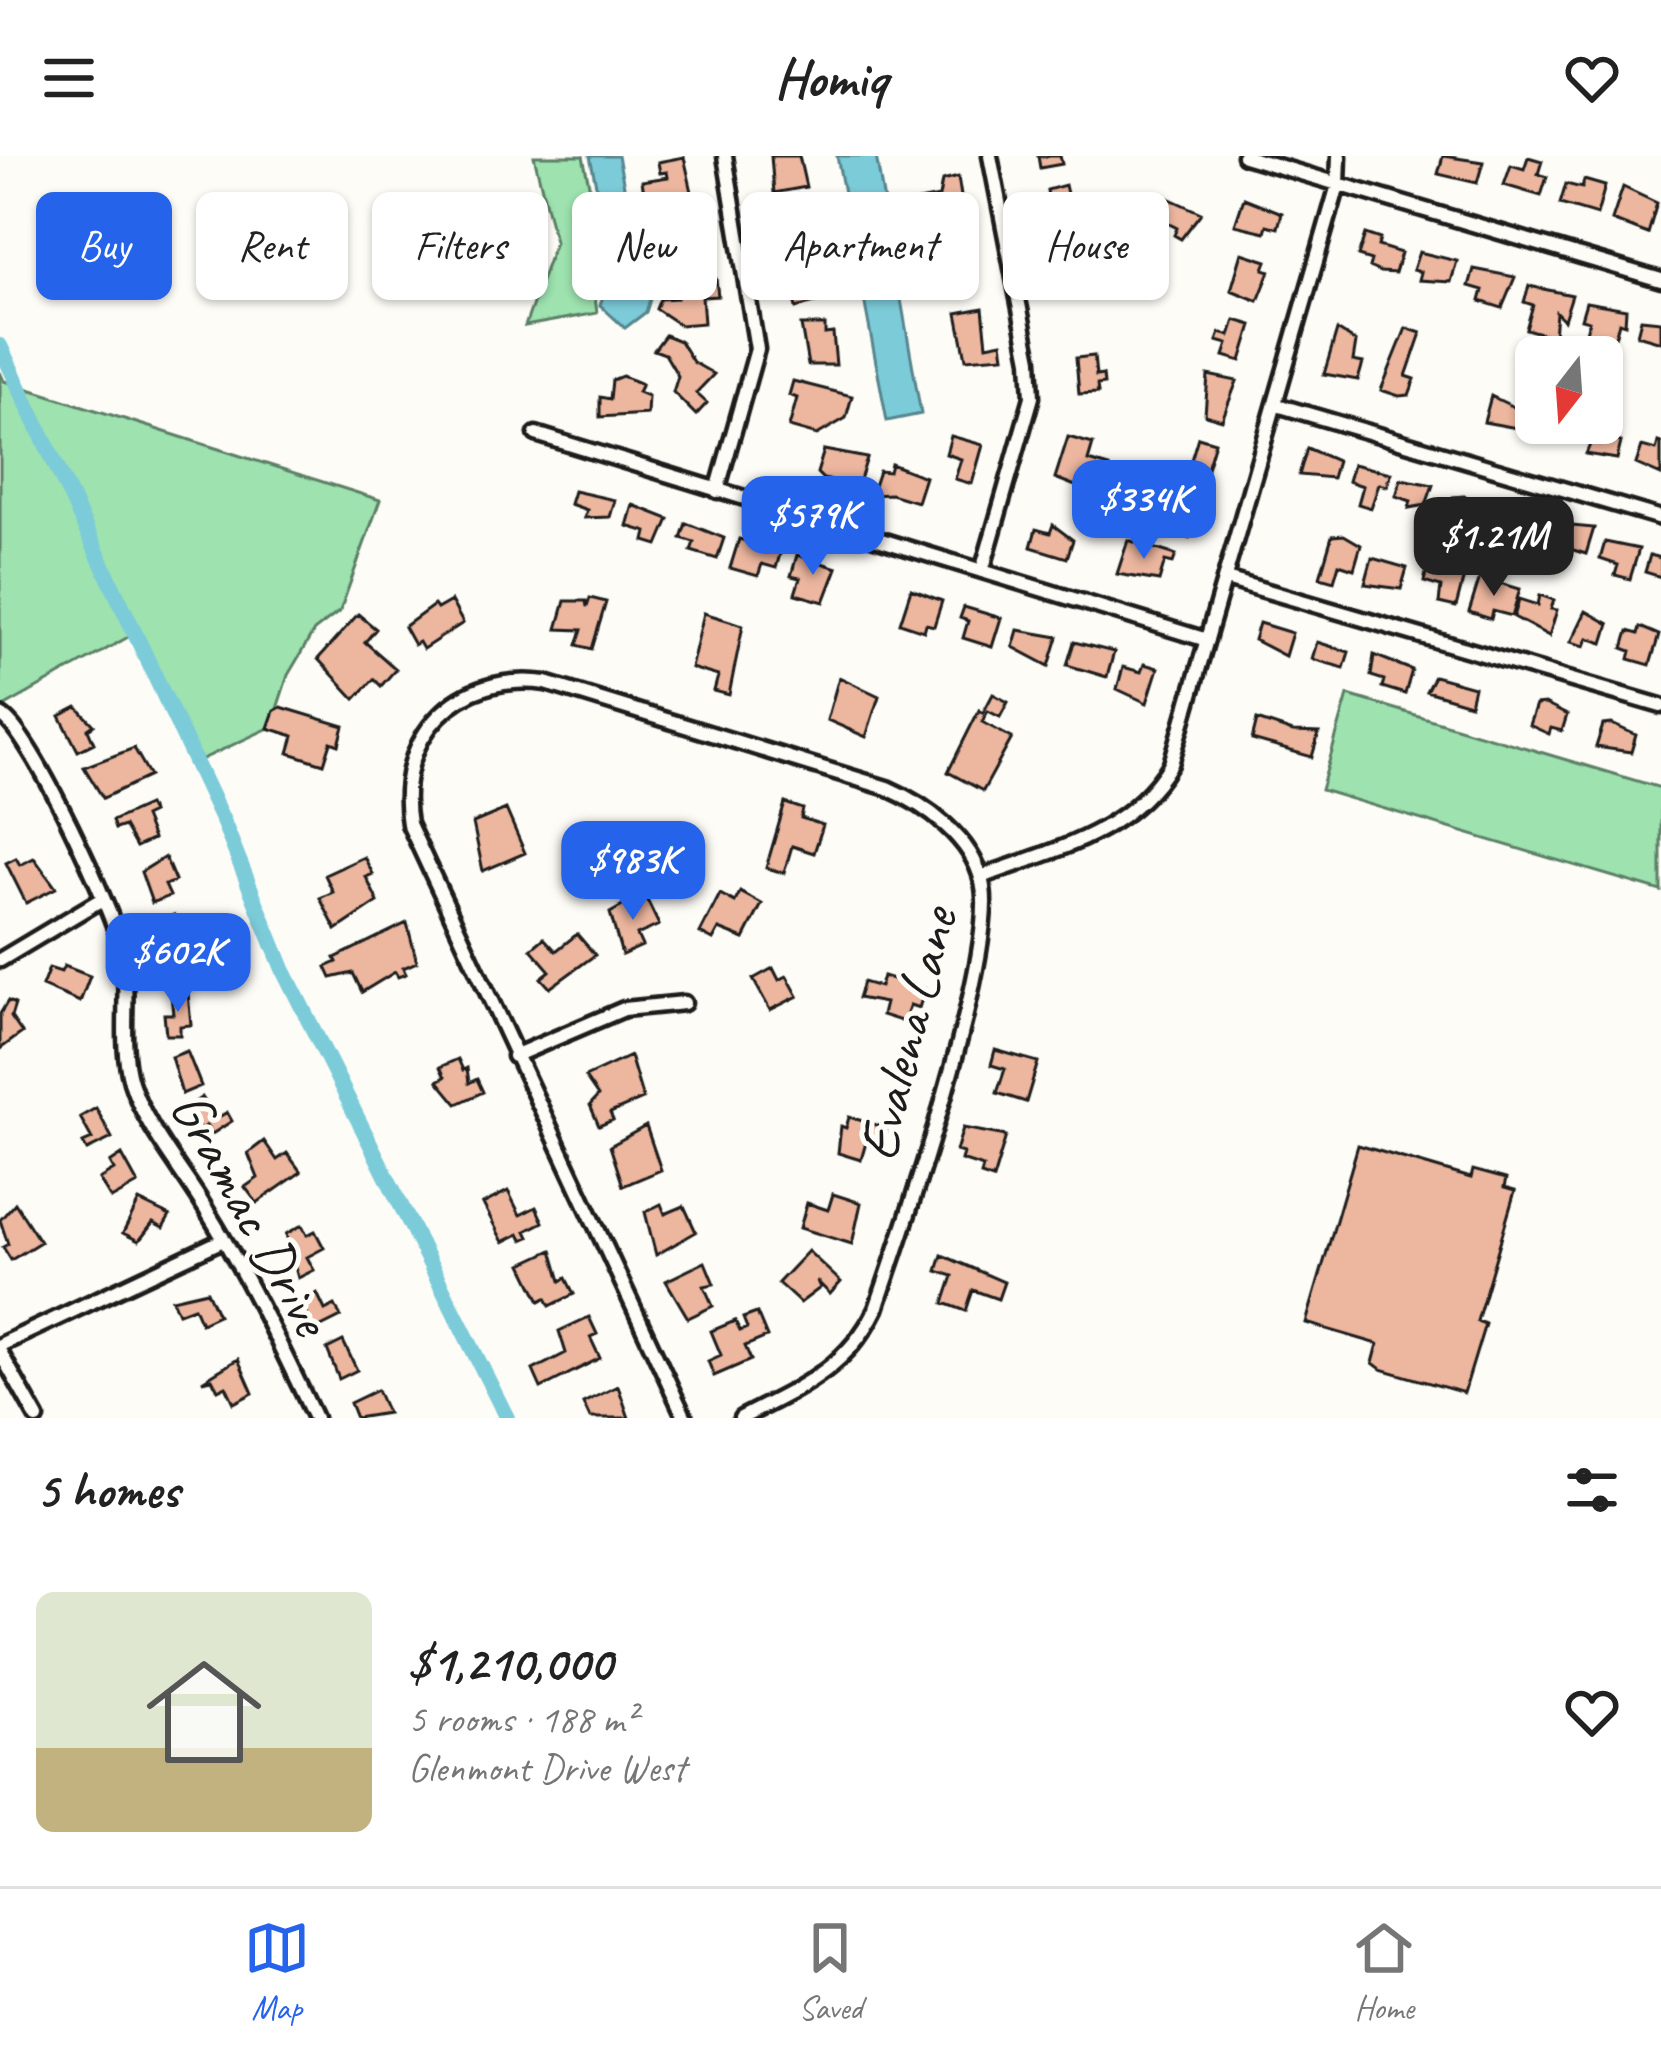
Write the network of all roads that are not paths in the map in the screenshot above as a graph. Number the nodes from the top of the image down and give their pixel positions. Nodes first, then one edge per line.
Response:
1 (725, 156) edge
2 (990, 156) edge
3 (1244, 156) edge
4 (1339, 156) edge
5 (1338, 185) junction
6 (1661, 280) edge
7 (1277, 405) junction
8 (536, 434) dead end
9 (717, 491) junction
10 (1661, 518) edge
11 (982, 571) junction
12 (1226, 579) junction
13 (1208, 640) junction
14 (1661, 706) edge
15 (2, 715) edge
16 (981, 877) junction
17 (102, 899) junction
18 (0, 960) edge
19 (684, 1003) dead end
20 (514, 1056) junction
21 (223, 1240) junction
22 (0, 1348) edge
23 (37, 1418) edge
24 (315, 1418) edge
25 (685, 1418) edge
26 (741, 1418) edge

1 - 9 street
2 - 11 street
3 - 5 street
4 - 5 street, Evalena Lane
5 - 6 street
5 - 7 street, Evalena Lane
7 - 10 street
7 - 12 street, Evalena Lane
8 - 9 street
9 - 11 street
11 - 13 street
12 - 13 street, Evalena Lane
12 - 14 street
13 - 16 street, Evalena Lane
15 - 17 street, Gramac Drive
16 - 20 street
16 - 26 street, Evalena Lane
17 - 18 street
17 - 21 street, Gramac Drive
19 - 20 street
20 - 25 street
21 - 22 street
21 - 24 street, Gramac Drive
22 - 23 street

